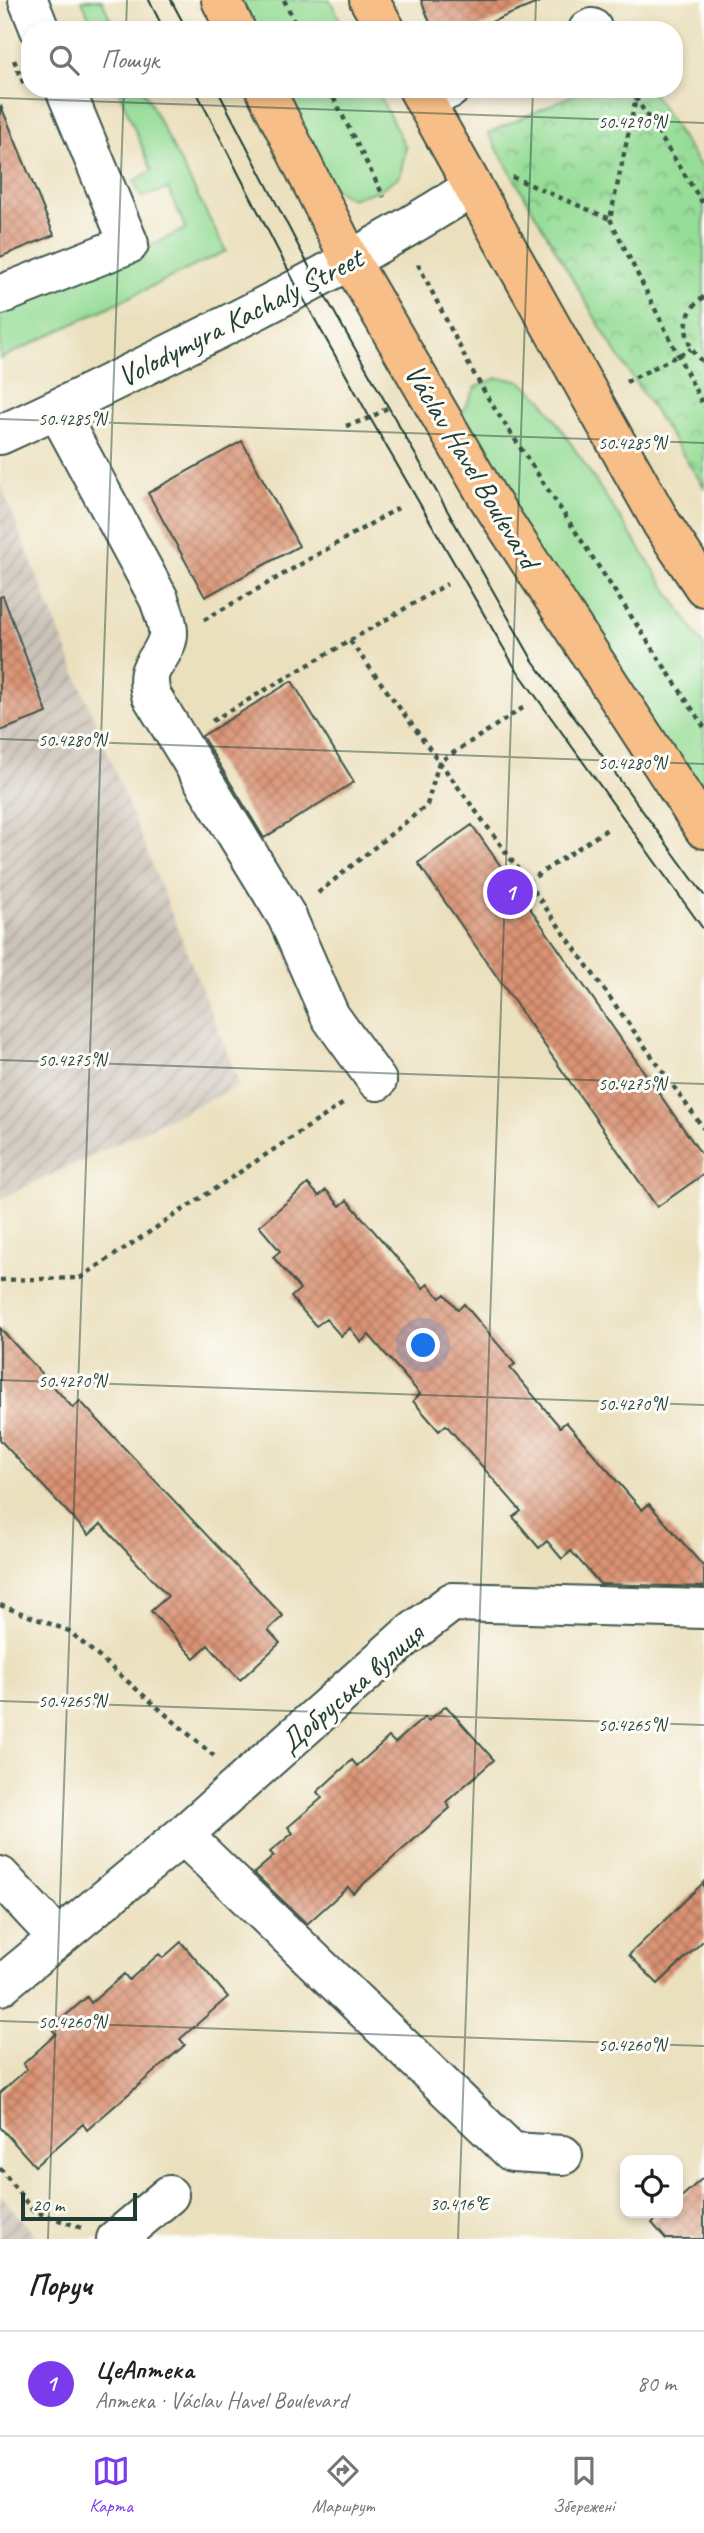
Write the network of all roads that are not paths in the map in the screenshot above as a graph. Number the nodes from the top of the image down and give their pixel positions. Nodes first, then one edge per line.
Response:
1 (28, 0) edge
2 (221, 0) edge
3 (369, 0) edge
4 (26, 21) edge
5 (232, 21) edge
6 (381, 21) edge
7 (69, 98) edge
8 (269, 98) edge
9 (433, 98) edge
10 (489, 180) junction
11 (351, 262) junction
12 (0, 295) edge
13 (57, 410) junction
14 (0, 435) edge
15 (704, 587) edge
16 (704, 828) edge
17 (377, 1081) road end
18 (704, 1609) edge
19 (183, 1835) junction
20 (0, 1876) edge
21 (58, 1938) junction
22 (0, 1986) edge
23 (563, 2155) dead end
24 (169, 2195) dead end
25 (101, 2234) edge

1 - 4 street
2 - 5 main road
3 - 6 main road
7 - 12 street
8 - 11 main road, Václav Havel Boulevard
9 - 10 main road
10 - 11 street, Volodymyra Kachaly Street
10 - 15 main road
11 - 13 street, Volodymyra Kachaly Street
11 - 16 main road, Václav Havel Boulevard
13 - 14 street, Volodymyra Kachaly Street
13 - 17 street
18 - 19 street, Добруська вулиця
19 - 21 street, Добруська вулиця
19 - 23 street
20 - 21 street
21 - 22 street, Добруська вулиця
24 - 25 street

